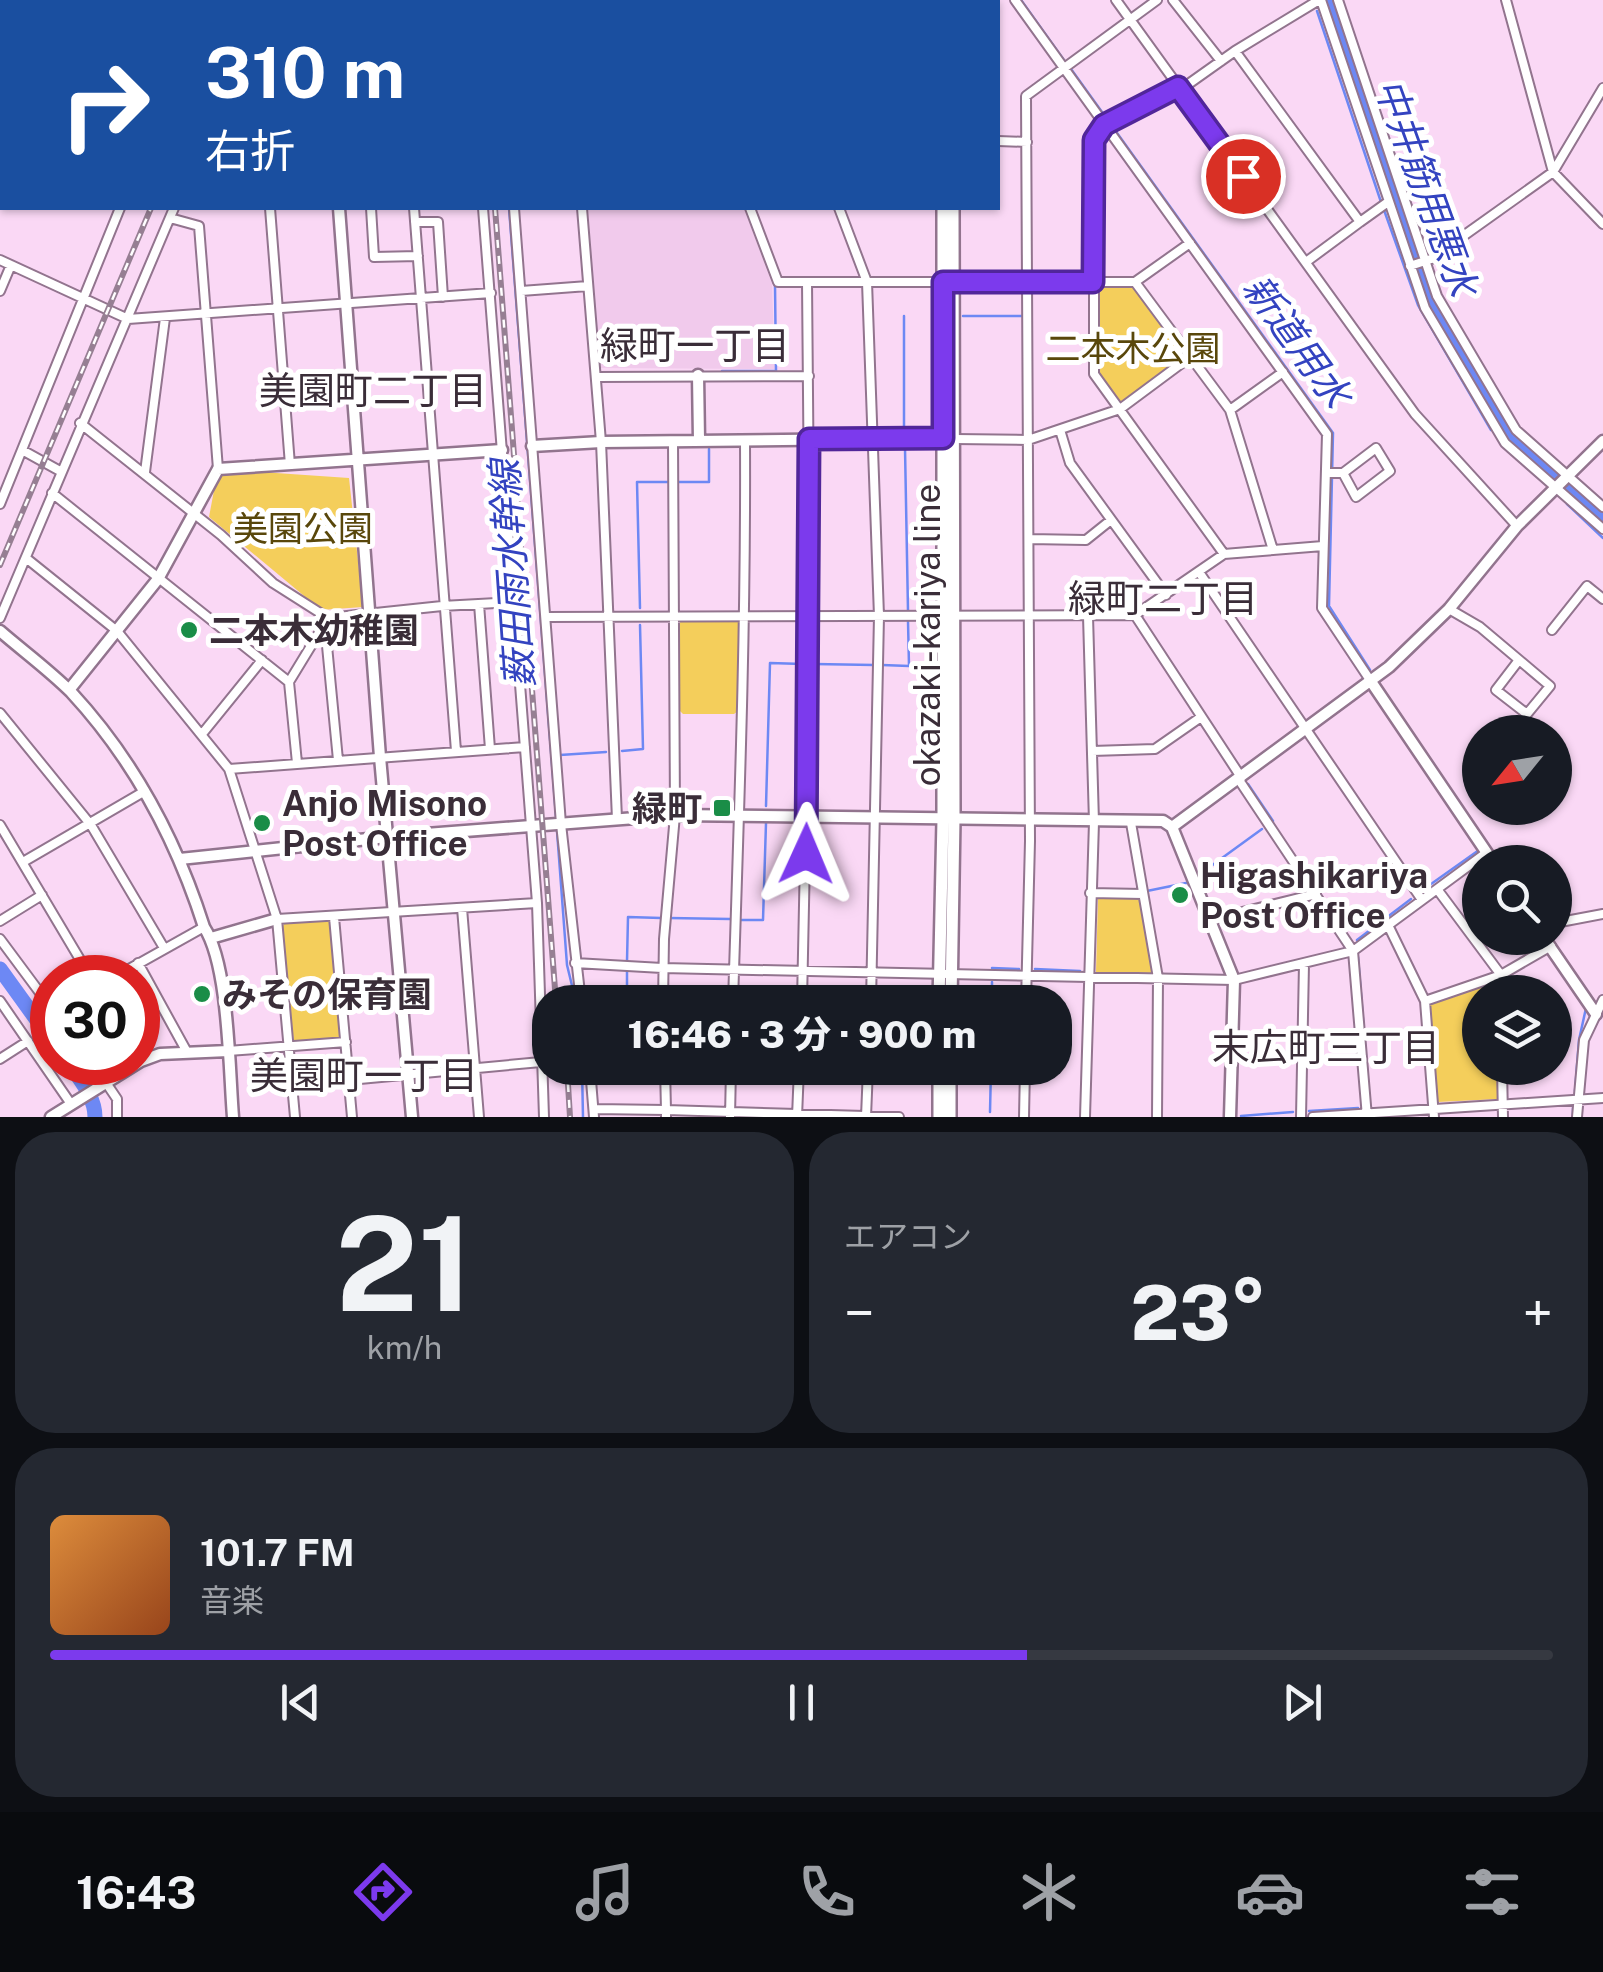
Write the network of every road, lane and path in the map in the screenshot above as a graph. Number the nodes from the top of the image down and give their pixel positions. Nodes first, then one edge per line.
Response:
1 (1015, 0) edge
2 (1116, 0) edge
3 (1156, 0) edge
4 (1172, 0) edge
5 (1320, 0) edge
6 (1338, 0) edge
7 (1506, 0) edge
8 (1130, 19) junction
9 (1235, 51) junction
10 (1222, 61) junction
11 (1064, 70) junction
12 (1179, 88) junction
13 (1603, 88) edge
14 (1104, 125) junction
15 (1000, 141) edge
16 (1027, 142) junction
17 (1553, 172) junction
18 (1388, 202) junction
19 (119, 210) edge
20 (173, 210) edge
21 (270, 210) edge
22 (339, 210) edge
23 (371, 210) edge
24 (414, 210) edge
25 (483, 210) edge
26 (514, 210) edge
27 (582, 210) edge
28 (751, 210) edge
29 (840, 210) edge
30 (943, 210) edge
31 (954, 210) edge
32 (170, 218) junction
33 (415, 222) junction
34 (1360, 222) junction
35 (1603, 224) edge
36 (1190, 243) junction
37 (418, 256) junction
38 (0, 260) edge
39 (1425, 261) junction
40 (1306, 262) junction
41 (11, 265) junction
42 (1410, 266) junction
43 (1028, 281) junction
44 (806, 282) junction
45 (867, 282) junction
46 (948, 282) junction
47 (1093, 282) junction
48 (1135, 282) junction
49 (588, 286) junction
50 (0, 290) edge
51 (520, 291) junction
52 (491, 293) junction
53 (82, 297) junction
54 (443, 297) junction
55 (421, 299) junction
56 (348, 306) junction
57 (279, 310) junction
58 (206, 316) junction
59 (165, 318) junction
60 (128, 319) junction
61 (1190, 357) junction
62 (1283, 372) junction
63 (698, 376) junction
64 (810, 376) junction
65 (597, 377) junction
66 (1120, 410) junction
67 (1230, 410) junction
68 (80, 423) junction
69 (1060, 430) junction
70 (949, 438) junction
71 (809, 439) junction
72 (699, 440) junction
73 (745, 440) junction
74 (872, 440) junction
75 (1028, 440) junction
76 (672, 441) junction
77 (1603, 441) edge
78 (601, 442) junction
79 (532, 446) junction
80 (22, 450) junction
81 (502, 450) junction
82 (433, 455) junction
83 (359, 460) junction
84 (290, 464) junction
85 (218, 469) junction
86 (60, 471) junction
87 (146, 472) junction
88 (1333, 473) junction
89 (1561, 480) junction
90 (52, 493) junction
91 (0, 504) edge
92 (1603, 507) edge
93 (195, 514) junction
94 (1111, 520) junction
95 (1517, 526) junction
96 (1603, 529) edge
97 (1029, 539) junction
98 (1323, 546) junction
99 (1273, 550) junction
100 (1224, 554) junction
101 (26, 558) junction
102 (1198, 572) junction
103 (158, 579) junction
104 (1166, 595) junction
105 (1603, 599) edge
106 (514, 602) junction
107 (480, 604) junction
108 (442, 606) junction
109 (1449, 609) junction
110 (370, 614) junction
111 (674, 616) junction
112 (746, 616) junction
113 (810, 616) junction
114 (879, 616) junction
115 (1088, 616) junction
116 (1135, 616) junction
117 (546, 617) junction
118 (608, 617) junction
119 (949, 617) junction
120 (1029, 617) junction
121 (0, 618) edge
122 (326, 621) junction
123 (1552, 630) dead end
124 (0, 631) edge
125 (117, 631) junction
126 (262, 660) junction
127 (1519, 660) junction
128 (290, 682) junction
129 (1372, 682) junction
130 (69, 690) junction
131 (0, 713) edge
132 (1202, 717) junction
133 (1306, 731) junction
134 (202, 734) junction
135 (525, 746) junction
136 (490, 750) junction
137 (456, 751) junction
138 (1092, 751) junction
139 (380, 756) junction
140 (338, 760) junction
141 (297, 764) junction
142 (230, 769) junction
143 (1240, 779) junction
144 (145, 791) junction
145 (675, 814) junction
146 (736, 814) junction
147 (808, 815) junction
148 (874, 817) junction
149 (616, 819) junction
150 (949, 819) junction
151 (1030, 820) junction
152 (1094, 822) junction
153 (1132, 822) junction
154 (561, 824) junction
155 (0, 825) edge
156 (92, 825) junction
157 (531, 827) junction
158 (1172, 827) junction
159 (387, 837) junction
160 (1480, 845) edge
161 (257, 852) junction
162 (180, 859) junction
163 (23, 862) junction
164 (1462, 874) edge
165 (1437, 888) junction
166 (1090, 894) junction
167 (1143, 894) junction
168 (1316, 894) junction
169 (42, 895) junction
170 (1422, 900) junction
171 (537, 903) junction
172 (462, 908) junction
173 (394, 913) junction
174 (1603, 914) edge
175 (334, 917) junction
176 (278, 919) junction
177 (1572, 919) edge
178 (1210, 920) junction
179 (0, 921) edge
180 (1388, 925) junction
181 (204, 927) junction
182 (0, 938) edge
183 (211, 938) junction
184 (164, 948) junction
185 (1353, 951) junction
186 (77, 955) edge
187 (152, 955) edge
188 (1536, 955) edge
189 (1557, 955) edge
190 (575, 963) junction
191 (1304, 964) junction
192 (662, 968) junction
193 (734, 968) junction
194 (803, 970) junction
195 (873, 971) junction
196 (945, 973) junction
197 (1026, 974) junction
198 (1501, 975) joint
199 (1088, 976) junction
200 (1158, 978) junction
201 (30, 980) edge
202 (1234, 980) junction
203 (540, 985) edge
204 (578, 985) edge
205 (662, 985) edge
206 (734, 985) edge
207 (803, 985) edge
208 (872, 985) edge
209 (943, 985) edge
210 (947, 985) edge
211 (1026, 985) edge
212 (1462, 989) edge
213 (1603, 1000) edge
214 (0, 1001) edge
215 (1426, 1001) junction
216 (160, 1004) edge
217 (1596, 1014) junction
218 (28, 1041) junction
219 (346, 1042) junction
220 (288, 1047) junction
221 (186, 1052) junction
222 (228, 1052) junction
223 (160, 1054) edge
224 (0, 1059) edge
225 (532, 1063) edge
226 (474, 1068) junction
227 (409, 1072) junction
228 (350, 1080) junction
229 (101, 1085) edge
230 (108, 1085) edge
231 (543, 1085) edge
232 (592, 1085) edge
233 (665, 1085) edge
234 (731, 1085) edge
235 (798, 1085) edge
236 (867, 1085) edge
237 (939, 1085) edge
238 (950, 1085) edge
239 (1025, 1085) edge
240 (1502, 1085) edge
241 (1603, 1098) edge
242 (1579, 1099) junction
243 (1503, 1104) junction
244 (60, 1111) edge
245 (594, 1113) edge
246 (666, 1113) edge
247 (1434, 1113) edge
248 (730, 1115) edge
249 (797, 1116) edge
250 (866, 1116) edge
251 (1366, 1116) edge
252 (117, 1117) edge
253 (233, 1117) edge
254 (295, 1117) edge
255 (352, 1117) edge
256 (412, 1117) edge
257 (479, 1117) edge
258 (544, 1117) edge
259 (899, 1117) edge
260 (939, 1117) edge
261 (950, 1117) edge
262 (1024, 1117) edge
263 (1086, 1117) edge
264 (1157, 1117) edge
265 (1230, 1117) edge
266 (1301, 1117) edge
267 (1313, 1117) edge
268 (1503, 1117) edge
269 (1578, 1117) edge

1 - 11 street
2 - 8 street
3 - 8 street
4 - 10 street
5 - 9 street
5 - 18 street
6 - 39 street
7 - 17 street
8 - 11 street
8 - 12 street
9 - 10 street
9 - 34 street
10 - 12 street
11 - 14 street
11 - 16 street
12 - 14 street
12 - 40 street
13 - 17 street
14 - 36 street
14 - 47 street
15 - 16 street
16 - 43 street
17 - 35 street
17 - 39 street
18 - 34 street
18 - 42 street
19 - 53 street
20 - 32 street
21 - 57 street
22 - 56 street
23 - 37 street
24 - 33 street
25 - 52 street
26 - 51 street
27 - 49 street
28 - 44 street
29 - 45 street
30 - 46 main road, okazaki-kariya line
31 - 46 main road, okazaki-kariya line
32 - 58 street
32 - 60 street
33 - 37 street
33 - 54 street
34 - 40 street
36 - 48 street
36 - 62 street
37 - 55 street
38 - 41 street
39 - 42 street
39 - 89 street
40 - 95 street
41 - 50 street
41 - 53 street
42 - 89 street
43 - 46 street
43 - 47 street
43 - 75 street
44 - 45 street
44 - 64 street
45 - 46 street
45 - 74 street
46 - 70 main road, okazaki-kariya line
47 - 48 street
47 - 66 street
48 - 61 street
49 - 51 street
49 - 65 street
51 - 79 street
52 - 54 street
52 - 81 street
53 - 60 street
53 - 80 street
54 - 55 street
55 - 56 street
55 - 82 street
56 - 57 street
56 - 83 street
57 - 58 street
57 - 84 street
58 - 59 street
58 - 85 street
59 - 60 street
59 - 87 street
60 - 68 street
61 - 66 street
61 - 67 street
62 - 67 street
62 - 88 street
63 - 64 street
63 - 65 street
63 - 72 street
64 - 71 street
65 - 78 street
66 - 69 street
66 - 100 street
67 - 99 street
68 - 86 street
68 - 87 street
69 - 75 street
69 - 94 street
70 - 74 street
70 - 75 street
70 - 119 main road, okazaki-kariya line
71 - 73 street
71 - 74 street
71 - 113 street
72 - 73 street
72 - 76 street
73 - 112 street
74 - 114 street
75 - 97 street
76 - 78 street
76 - 111 street
77 - 89 street
78 - 79 street
78 - 118 street
79 - 117 street
80 - 86 street
80 - 91 street
81 - 82 street
81 - 106 street
82 - 83 street
82 - 108 street
83 - 84 street
83 - 110 street
84 - 85 street
85 - 93 street
86 - 90 street
87 - 93 street
88 - 88 street
88 - 98 street
89 - 92 street
89 - 95 street
89 - 96 street
90 - 101 street
90 - 103 street
93 - 103 street
93 - 122 street
94 - 97 street
94 - 104 street
95 - 109 street
97 - 120 street
98 - 99 street
98 - 129 street
99 - 100 street
100 - 102 street
101 - 121 street
101 - 125 street
102 - 104 street
102 - 133 street
103 - 125 street
103 - 126 street
104 - 116 street
105 - 123 street
106 - 107 street
106 - 135 street
107 - 108 street
107 - 136 street
108 - 110 street
108 - 137 street
109 - 127 street
109 - 129 street
110 - 122 street
110 - 139 street
111 - 112 street
111 - 118 street
111 - 145 street
112 - 113 street
112 - 146 street
113 - 114 street
113 - 147 street
114 - 119 street
114 - 148 street
115 - 116 street
115 - 120 street
115 - 138 street
116 - 132 street
117 - 118 street
117 - 154 street
118 - 149 street
119 - 120 street
119 - 150 main road, okazaki-kariya line
120 - 151 street
122 - 128 street
122 - 140 street
124 - 130 street
125 - 130 street
125 - 134 street
126 - 128 street
126 - 134 street
127 - 127 street
128 - 141 street
129 - 133 street
129 - 160 street
130 - 144 street
131 - 156 street
132 - 138 street
132 - 143 street
133 - 143 street
133 - 170 street
134 - 142 street
135 - 136 street
135 - 157 street
136 - 137 street
137 - 139 street
138 - 152 street
139 - 140 street
139 - 159 street
140 - 141 street
141 - 142 street
142 - 161 street
143 - 158 street
143 - 168 street
144 - 156 street
144 - 162 street
145 - 146 street
145 - 149 street
145 - 192 street
146 - 147 street
146 - 193 street
147 - 148 street
147 - 194 street
148 - 150 street
148 - 195 street
149 - 154 street
150 - 151 street
150 - 196 main road, okazaki-kariya line
151 - 152 street
151 - 197 street
152 - 153 street
152 - 166 street
153 - 158 street
153 - 167 street
154 - 157 street
154 - 190 street
155 - 163 street
156 - 163 street
156 - 184 street
157 - 159 street
157 - 171 street
158 - 178 street
159 - 161 street
159 - 173 street
161 - 162 street
161 - 176 street
162 - 181 street
163 - 169 street
164 - 165 street
165 - 170 street
165 - 198 street
166 - 167 street
166 - 199 street
167 - 200 street
168 - 178 street
168 - 185 street
169 - 179 street
169 - 186 street
170 - 180 street
171 - 172 street
171 - 203 street
172 - 173 street
172 - 226 street
173 - 175 street
173 - 227 street
174 - 177 street
175 - 176 street
175 - 219 street
176 - 183 street
176 - 220 street
178 - 202 street
180 - 185 street
180 - 215 street
181 - 183 street
181 - 184 street
182 - 201 street
183 - 222 street
184 - 187 street
185 - 191 street
185 - 251 street
188 - 198 street
189 - 217 street
190 - 192 street
190 - 204 street
191 - 202 street
191 - 266 street
192 - 193 street
192 - 205 street
193 - 194 street
193 - 206 street
194 - 195 street
194 - 207 street
195 - 196 street
195 - 208 street
196 - 197 street
196 - 209 main road, okazaki-kariya line
196 - 210 main road, okazaki-kariya line
197 - 199 street
197 - 211 street
199 - 200 street
199 - 263 street
200 - 202 street
200 - 264 street
202 - 265 street
212 - 215 street
213 - 217 street
214 - 218 street
215 - 247 street
216 - 221 street
217 - 242 street
218 - 224 street
218 - 244 street
219 - 220 street
219 - 228 street
220 - 222 street
220 - 254 street
221 - 222 street
221 - 223 street
222 - 253 street
225 - 226 street
226 - 227 street
226 - 257 street
227 - 228 street
227 - 256 street
228 - 255 street
229 - 244 street
230 - 252 street
231 - 258 street
232 - 245 street
233 - 246 street
234 - 248 street
235 - 249 street
236 - 250 street
237 - 260 main road
238 - 261 main road
239 - 262 street
240 - 243 street
241 - 242 street
242 - 243 street
242 - 269 street
243 - 247 street
243 - 268 street
245 - 246 street
246 - 248 street
247 - 251 street
248 - 249 street
249 - 250 street
250 - 259 street
251 - 267 street

